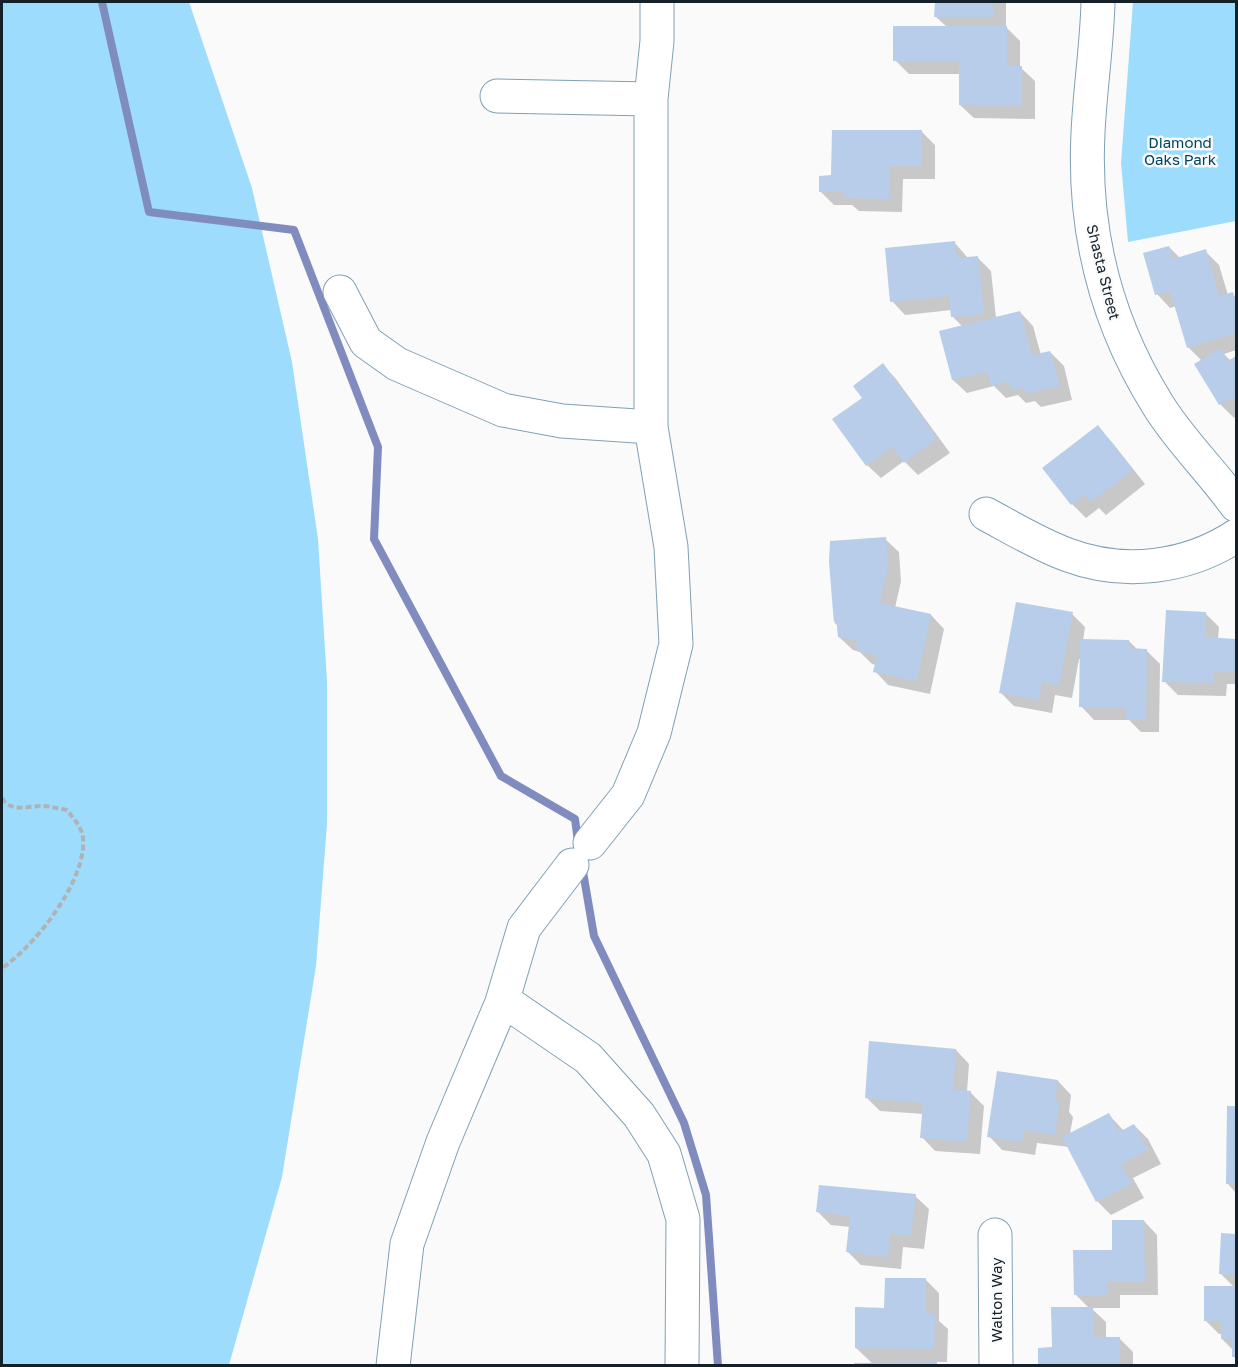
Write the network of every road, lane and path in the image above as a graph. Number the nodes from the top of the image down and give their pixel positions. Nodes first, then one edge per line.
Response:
1 (657, 2) edge
2 (1098, 2) edge
3 (497, 96) dead end
4 (651, 99) junction
5 (340, 292) dead end
6 (651, 427) junction
7 (1236, 505) edge
8 (986, 514) dead end
9 (1236, 536) edge
10 (2, 798) edge
11 (2, 968) edge
12 (502, 1002) junction
13 (995, 1235) dead end
14 (393, 1365) edge
15 (682, 1365) edge
16 (996, 1365) edge

1 - 4 street
2 - 7 street, Shasta Street
3 - 4 street
4 - 6 street
5 - 6 street
6 - 12 street
8 - 9 street
10 - 11 path
12 - 14 street
12 - 15 street
13 - 16 street, Walton Way

